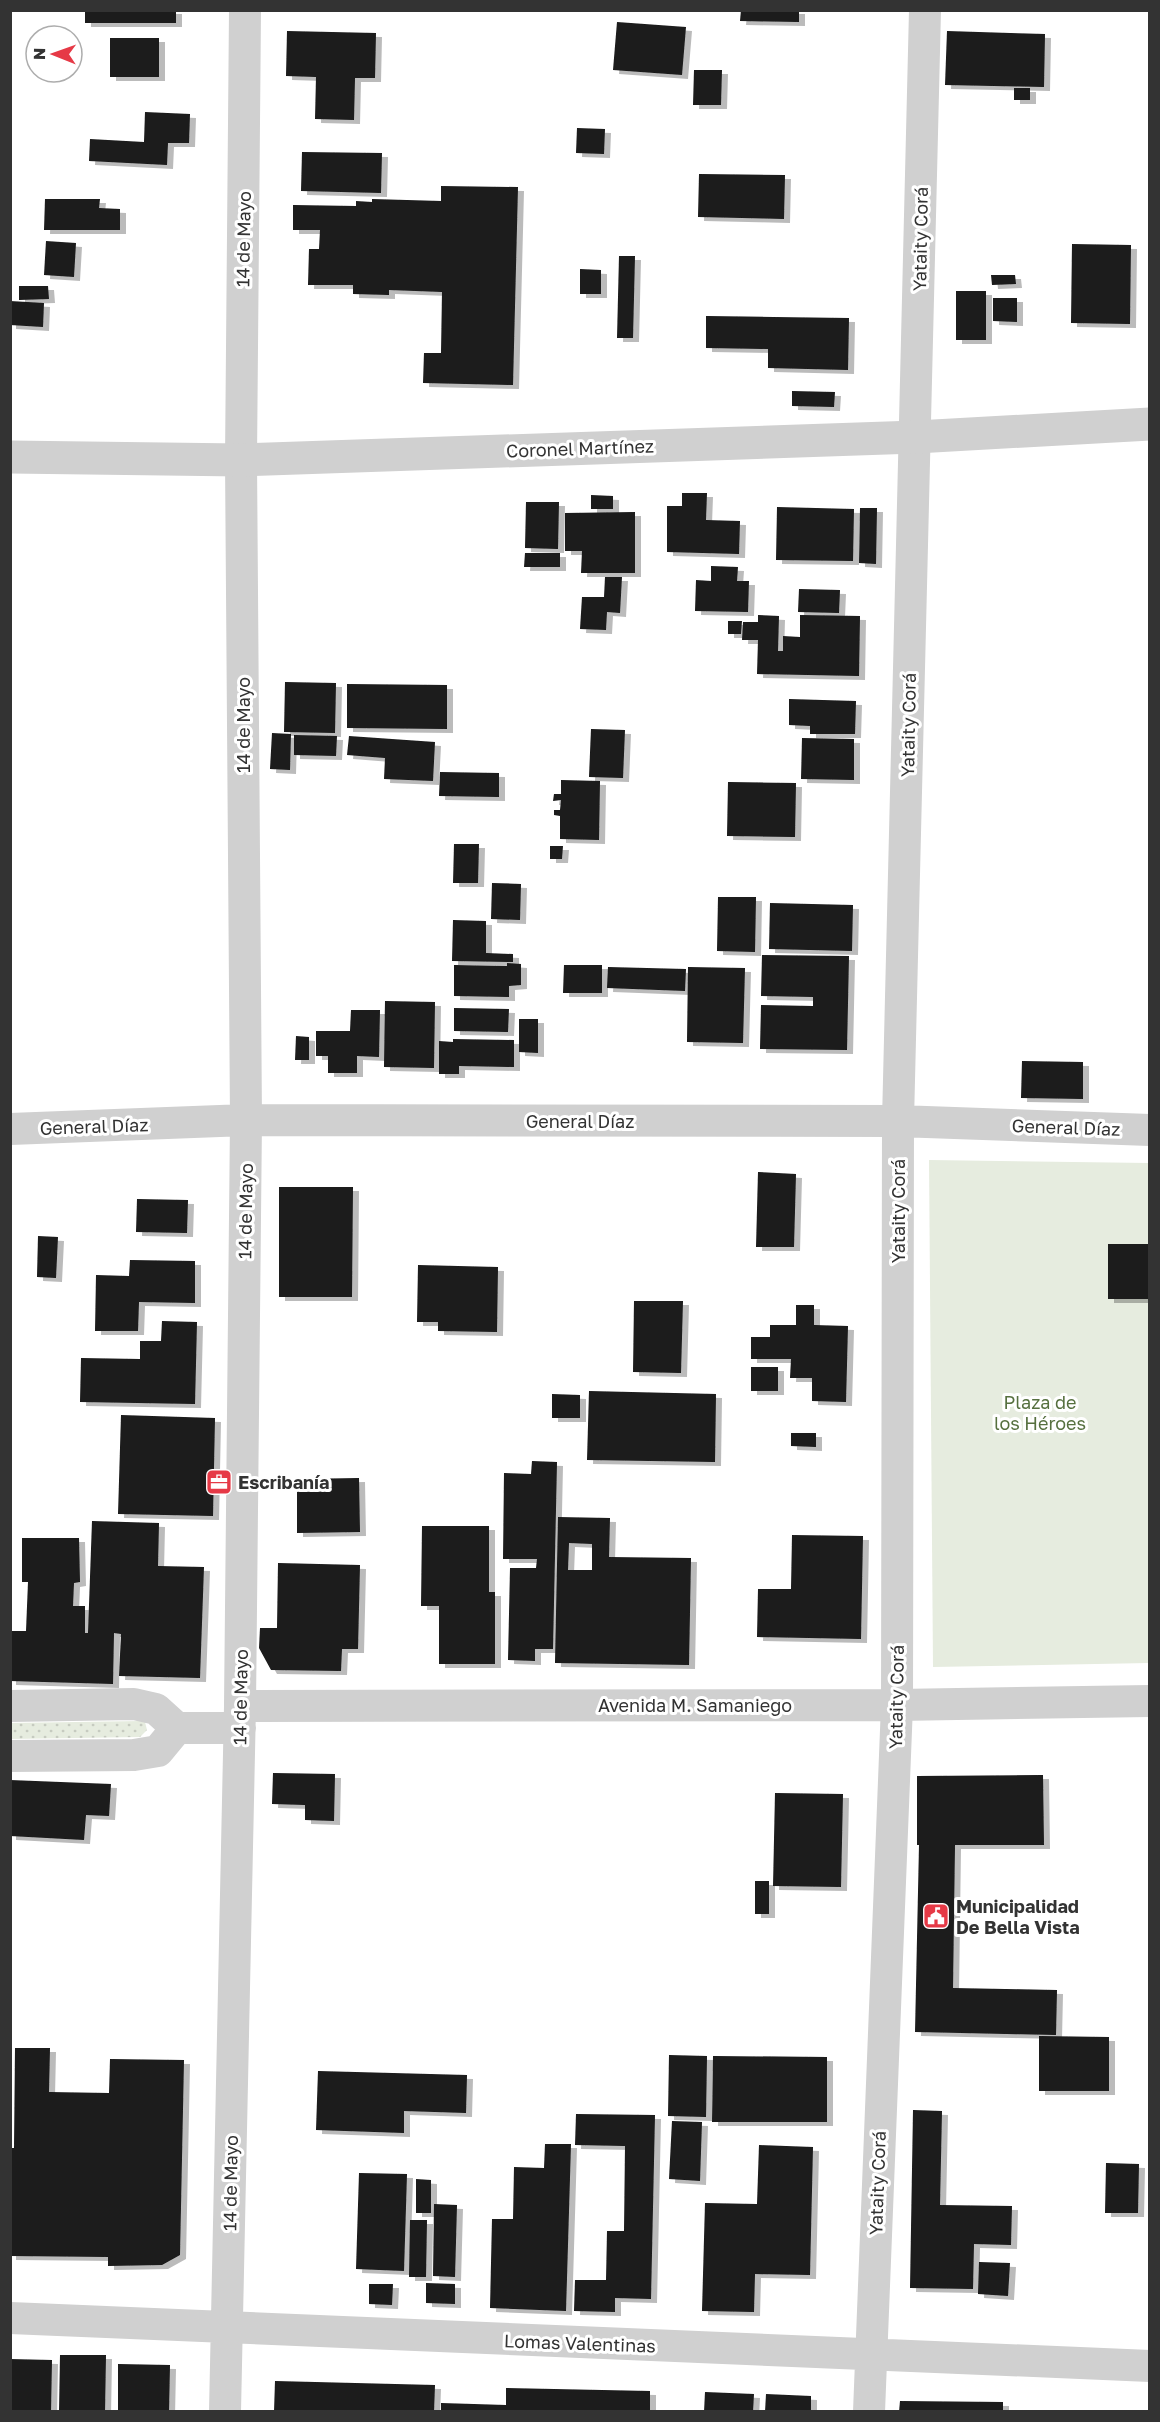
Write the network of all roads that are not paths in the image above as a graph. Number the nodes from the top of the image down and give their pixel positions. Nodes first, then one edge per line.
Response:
1 (245, 10) edge
2 (925, 10) edge
3 (1149, 424) edge
4 (915, 437) junction
5 (10, 457) edge
6 (241, 460) junction
7 (246, 1120) junction
8 (898, 1121) junction
9 (10, 1129) edge
10 (1149, 1130) edge
11 (1149, 1701) edge
12 (897, 1705) junction
13 (10, 1706) edge
14 (240, 1717) junction
15 (177, 1728) junction
16 (10, 1756) edge
17 (10, 2318) edge
18 (227, 2329) junction
19 (870, 2355) junction
20 (1149, 2366) edge
21 (225, 2412) edge
22 (869, 2412) edge

1 - 6 street, 14 de Mayo
2 - 4 street, Yataity Corá
3 - 4 street, Coronel Martínez
4 - 6 street, Coronel Martínez
4 - 8 street, Yataity Corá
5 - 6 street, Coronel Martínez
6 - 7 street, 14 de Mayo
7 - 8 street, General Díaz
7 - 9 street, General Díaz
7 - 14 street, 14 de Mayo
8 - 10 street, General Díaz
8 - 12 street, Yataity Corá
11 - 12 street, Avenida M. Samaniego
12 - 14 street, Avenida M. Samaniego
12 - 19 street, Yataity Corá
13 - 15 street
14 - 15 street, Avenida M. Samaniego
14 - 18 street, 14 de Mayo
15 - 16 street
17 - 18 street, Lomas Valentinas
18 - 19 street, Lomas Valentinas
18 - 21 street, 14 de Mayo
19 - 20 street, Lomas Valentinas
19 - 22 street, Yataity Corá

